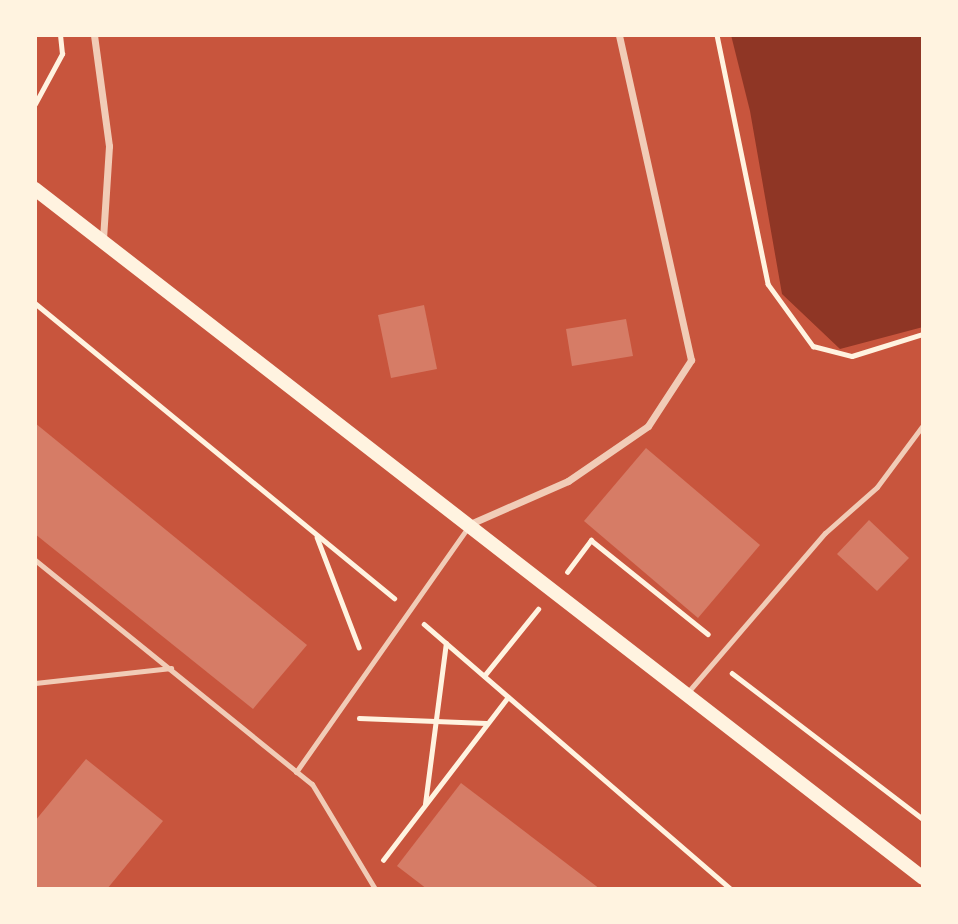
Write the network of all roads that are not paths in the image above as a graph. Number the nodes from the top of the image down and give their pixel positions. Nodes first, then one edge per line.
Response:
1 (94, 35) edge
2 (619, 35) edge
3 (35, 189) edge
4 (103, 239) junction
5 (923, 425) edge
6 (470, 524) junction
7 (35, 561) edge
8 (172, 668) junction
9 (35, 683) edge
10 (686, 694) junction
11 (296, 772) junction
12 (923, 878) edge
13 (375, 889) edge

1 - 4 street
2 - 6 street
3 - 4 main road
4 - 6 main road
5 - 10 lane
6 - 10 main road
6 - 11 lane
7 - 8 lane
8 - 9 lane
8 - 11 lane
10 - 12 main road
11 - 13 lane

